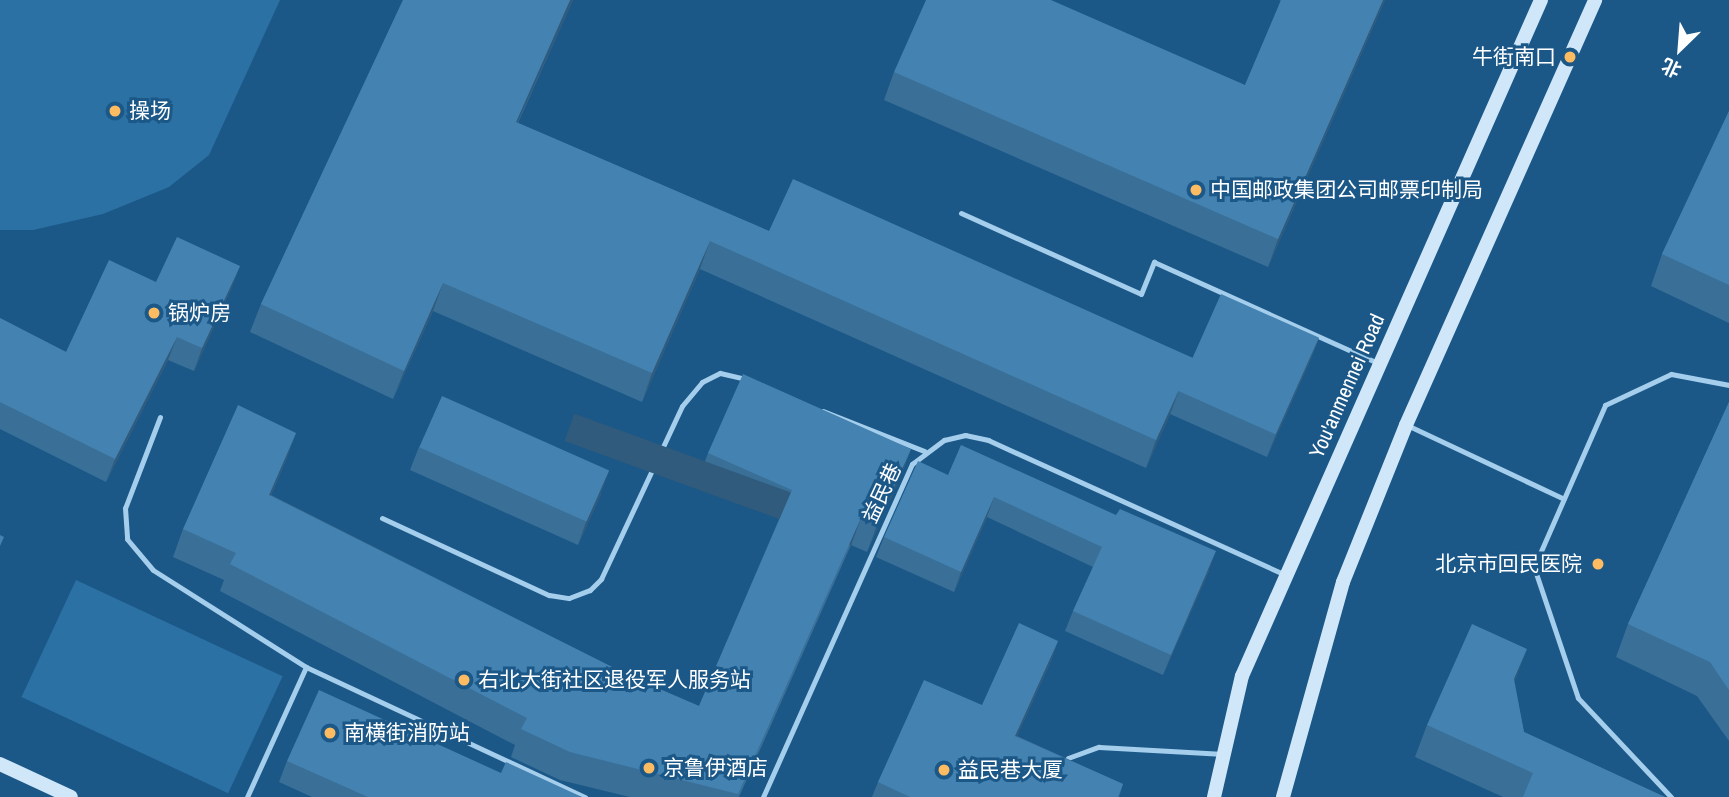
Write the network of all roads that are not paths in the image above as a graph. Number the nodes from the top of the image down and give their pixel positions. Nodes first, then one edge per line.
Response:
1 (1541, 0) edge
2 (1595, 0) edge
3 (961, 213) dead end
4 (1380, 364) junction
5 (750, 381) edge
6 (1729, 385) edge
7 (813, 406) edge
8 (160, 417) dead end
9 (1406, 425) junction
10 (924, 452) junction
11 (1564, 499) junction
12 (382, 518) dead end
13 (1286, 575) junction
14 (306, 667) junction
15 (1224, 754) junction
16 (1068, 758) edge
17 (0, 764) edge
18 (71, 797) edge
19 (247, 797) edge
20 (585, 797) edge
21 (762, 797) edge
22 (1214, 797) edge
23 (1283, 797) edge
24 (1671, 797) edge

1 - 4 main road, You'anmennei Road
2 - 9 main road
3 - 4 lane
4 - 13 main road, You'anmennei Road
5 - 12 lane
6 - 11 lane
7 - 10 lane
8 - 14 lane
9 - 11 lane
9 - 23 main road
10 - 13 lane, 益民巷
10 - 21 lane, 益民巷
11 - 24 lane
13 - 15 main road, You'anmennei Road
14 - 19 lane
14 - 20 lane
15 - 16 lane
15 - 22 main road, You'anmennei Road
17 - 18 main road

